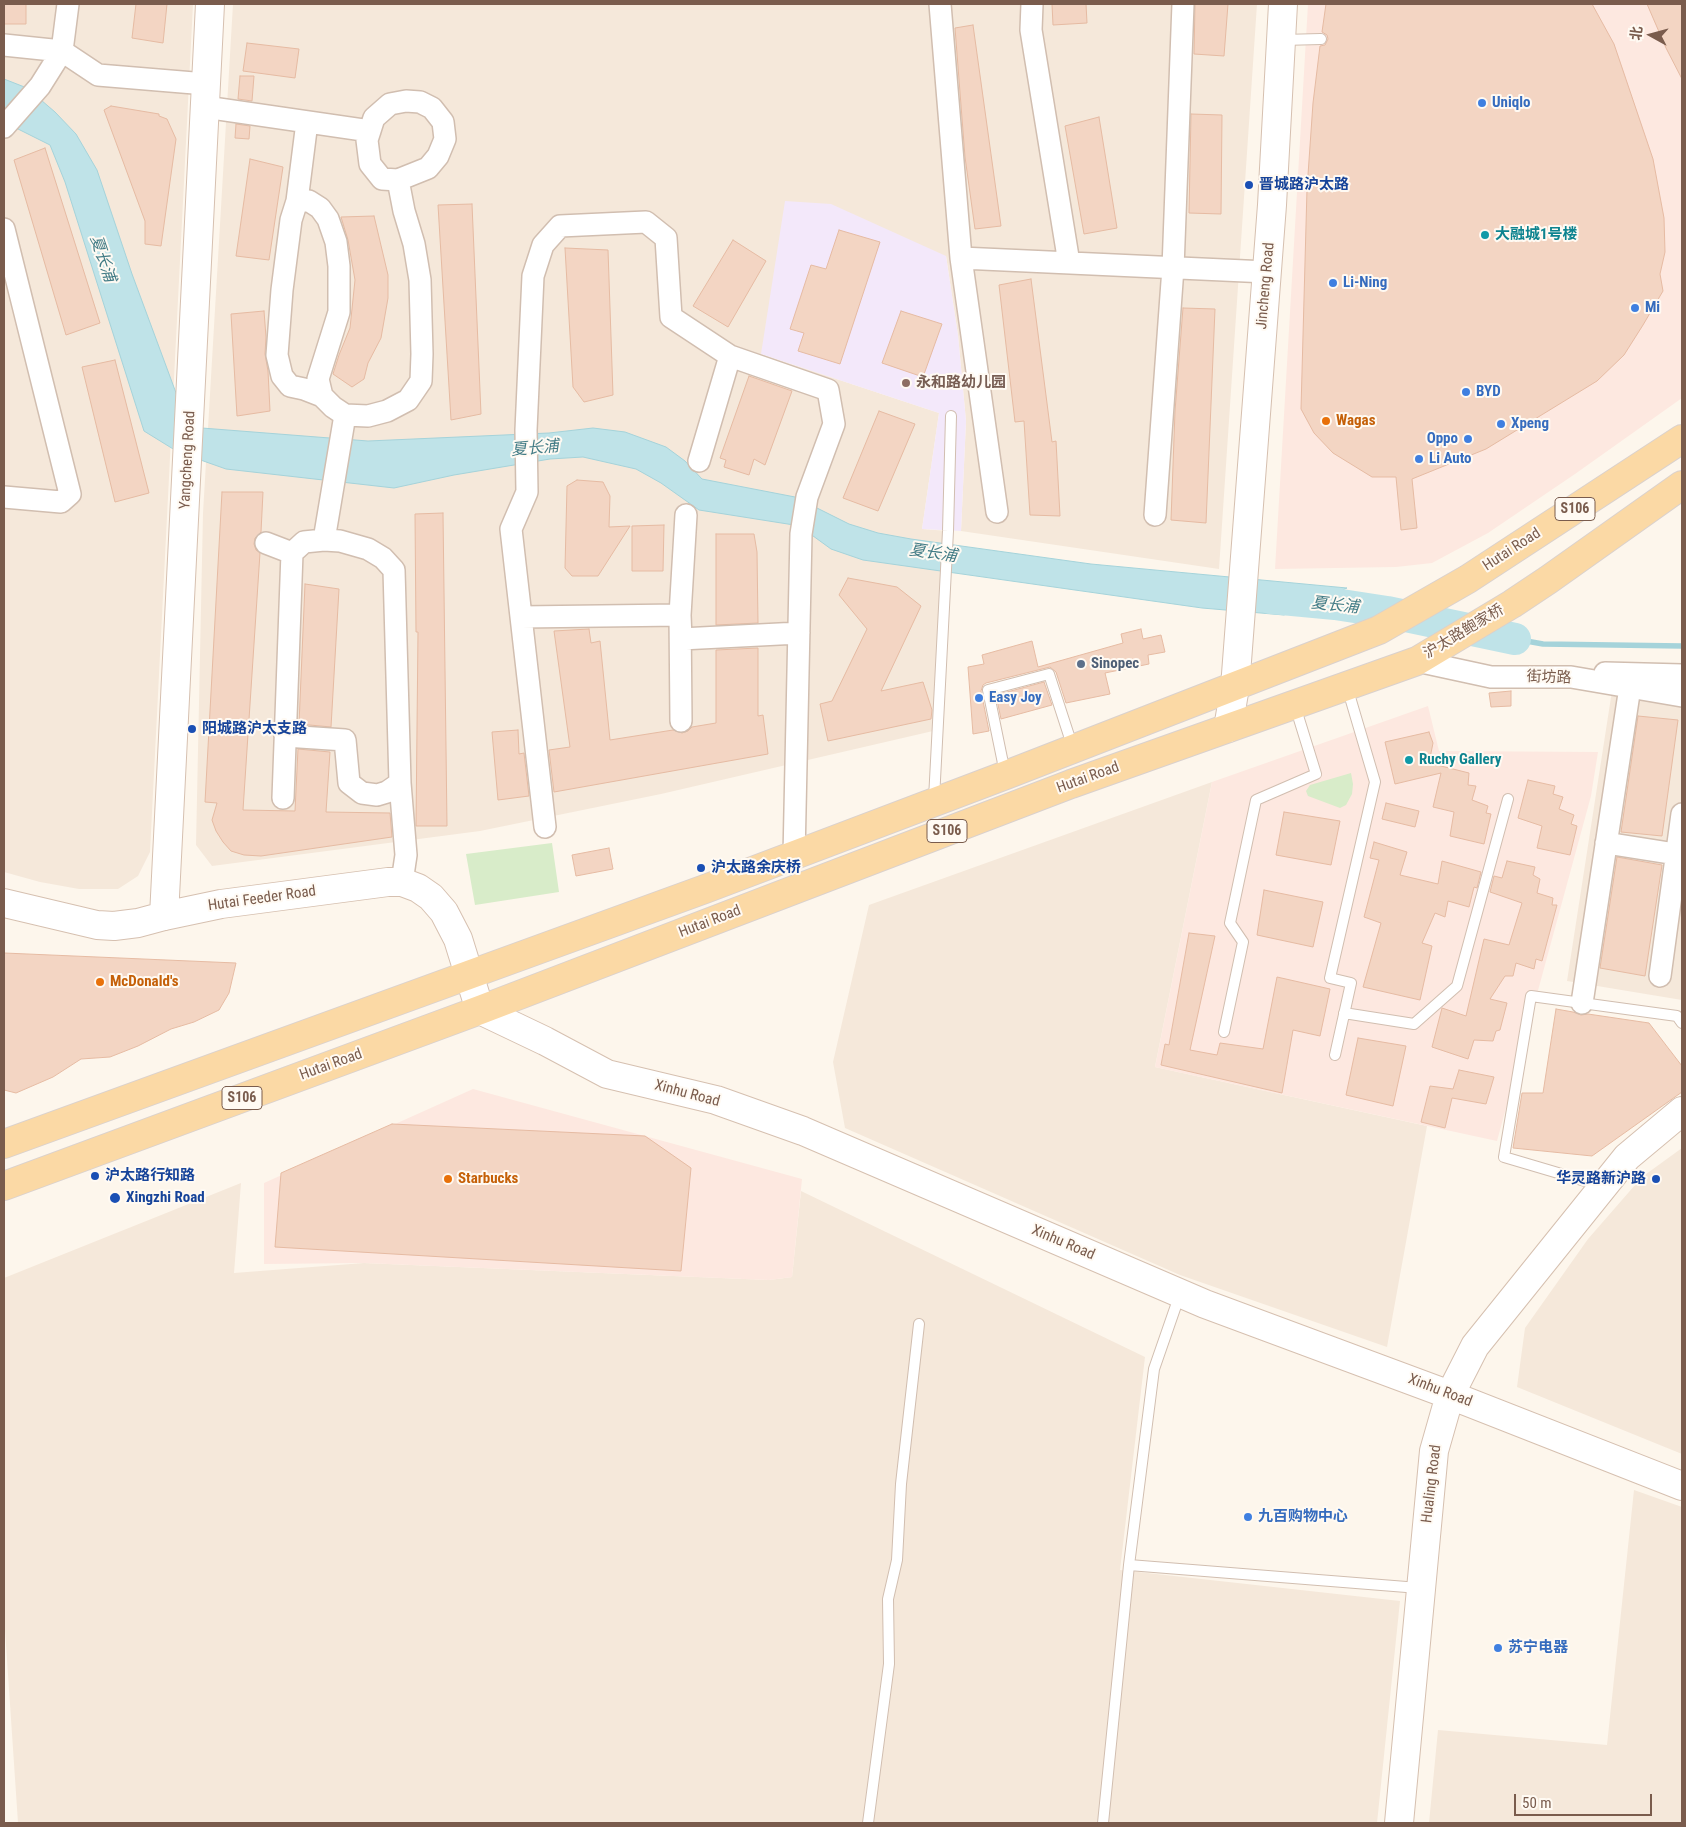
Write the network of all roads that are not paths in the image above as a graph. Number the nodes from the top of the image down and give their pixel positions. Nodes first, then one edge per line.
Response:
1 (68, 4) edge
2 (210, 4) edge
3 (940, 4) edge
4 (1032, 4) edge
5 (1183, 4) edge
6 (1283, 4) edge
7 (1321, 39) dead end
8 (1281, 40) junction
9 (4, 45) edge
10 (62, 52) junction
11 (206, 95) junction
12 (307, 122) junction
13 (4, 127) edge
14 (370, 131) junction
15 (398, 180) junction
16 (297, 201) junction
17 (4, 228) edge
18 (961, 258) junction
19 (1069, 263) junction
20 (1172, 268) junction
21 (1267, 272) junction
22 (730, 356) junction
23 (322, 396) junction
24 (951, 416) dead end
25 (344, 422) junction
26 (1682, 440) edge
27 (699, 461) dead end
28 (1682, 485) edge
29 (4, 497) edge
30 (996, 512) dead end
31 (1155, 514) dead end
32 (686, 515) dead end
33 (324, 540) junction
34 (266, 543) dead end
35 (292, 553) junction
36 (680, 615) junction
37 (521, 617) junction
38 (799, 633) junction
39 (681, 639) junction
40 (1417, 661) junction
41 (1682, 675) edge
42 (1572, 677) junction
43 (1346, 686) junction
44 (1234, 687) junction
45 (1630, 687) junction
46 (1682, 696) edge
47 (1294, 705) junction
48 (682, 721) dead end
49 (1228, 728) junction
50 (285, 736) junction
51 (1074, 749) junction
52 (1006, 775) junction
53 (400, 783) junction
54 (283, 798) dead end
55 (1508, 799) dead end
56 (934, 803) junction
57 (1682, 814) edge
58 (546, 827) dead end
59 (1606, 843) junction
60 (1680, 855) edge
61 (794, 856) junction
62 (402, 882) junction
63 (4, 903) edge
64 (164, 916) junction
65 (470, 976) junction
66 (1660, 976) dead end
67 (1582, 1003) junction
68 (480, 1010) junction
69 (1344, 1012) junction
70 (1682, 1023) edge
71 (1224, 1032) dead end
72 (1335, 1055) dead end
73 (1682, 1112) edge
74 (4, 1144) edge
75 (4, 1186) edge
76 (1603, 1186) junction
77 (1180, 1293) junction
78 (919, 1324) dead end
79 (1450, 1395) junction
80 (1682, 1486) edge
81 (1129, 1565) junction
82 (1421, 1588) junction
83 (868, 1823) edge
84 (1103, 1823) edge
85 (1398, 1823) edge

1 - 10 street
2 - 11 street, Yangcheng Road
3 - 18 street
4 - 19 street
5 - 20 street
6 - 8 street, Jincheng Road
7 - 8 lane
8 - 21 street, Jincheng Road
9 - 10 street
10 - 11 street
10 - 13 street
11 - 12 street
11 - 64 street, Yangcheng Road
12 - 14 street
12 - 16 street
14 - 15 street
14 - 15 street
15 - 25 street
16 - 23 street
16 - 23 street
17 - 29 street
18 - 19 street
18 - 30 street
19 - 20 street
20 - 21 street
20 - 31 street
21 - 44 street, Jincheng Road
22 - 27 street
22 - 37 street
22 - 38 street
23 - 25 street
24 - 56 lane
25 - 33 street
26 - 44 main road, Hutai Road / S106
28 - 40 main road, 沪太路鲍家桥 / S106
32 - 36 street
33 - 35 street
33 - 53 street
34 - 35 street
35 - 50 street
36 - 37 street
36 - 39 street
37 - 58 street
38 - 39 street
38 - 61 street
39 - 48 street
40 - 42 street, 街坊路
40 - 43 main road, Hutai Road / S106
41 - 42 street
42 - 45 street, 街坊路
43 - 47 main road, Hutai Road / S106
43 - 69 lane
44 - 49 street
44 - 51 main road, Hutai Road / S106
45 - 46 street, 街坊路
45 - 59 street
47 - 49 main road, Hutai Road / S106
47 - 71 lane
49 - 68 main road, Hutai Road / S106
50 - 53 street
50 - 54 street
51 - 52 main road, Hutai Road / S106
51 - 52 lane
52 - 56 main road, Hutai Road / S106
53 - 62 street
55 - 69 lane
56 - 61 main road, Hutai Road / S106
57 - 60 street
59 - 60 street
59 - 67 street
60 - 66 street
61 - 65 main road, Hutai Road / S106
62 - 64 street, Hutai Feeder Road
62 - 65 street, Hutai Feeder Road
63 - 64 street, Hutai Feeder Road
65 - 68 street
65 - 74 main road, Hutai Road / S106
67 - 70 lane
67 - 76 lane
68 - 75 main road, Hutai Road / S106
68 - 77 street, Xinhu Road
69 - 72 lane
73 - 76 street, Hualing Road
76 - 79 street, Hualing Road
77 - 79 street, Xinhu Road
77 - 81 lane
78 - 83 lane
79 - 80 street, Xinhu Road
79 - 82 street, Hualing Road
81 - 82 lane
81 - 84 lane
82 - 85 street, Hualing Road

